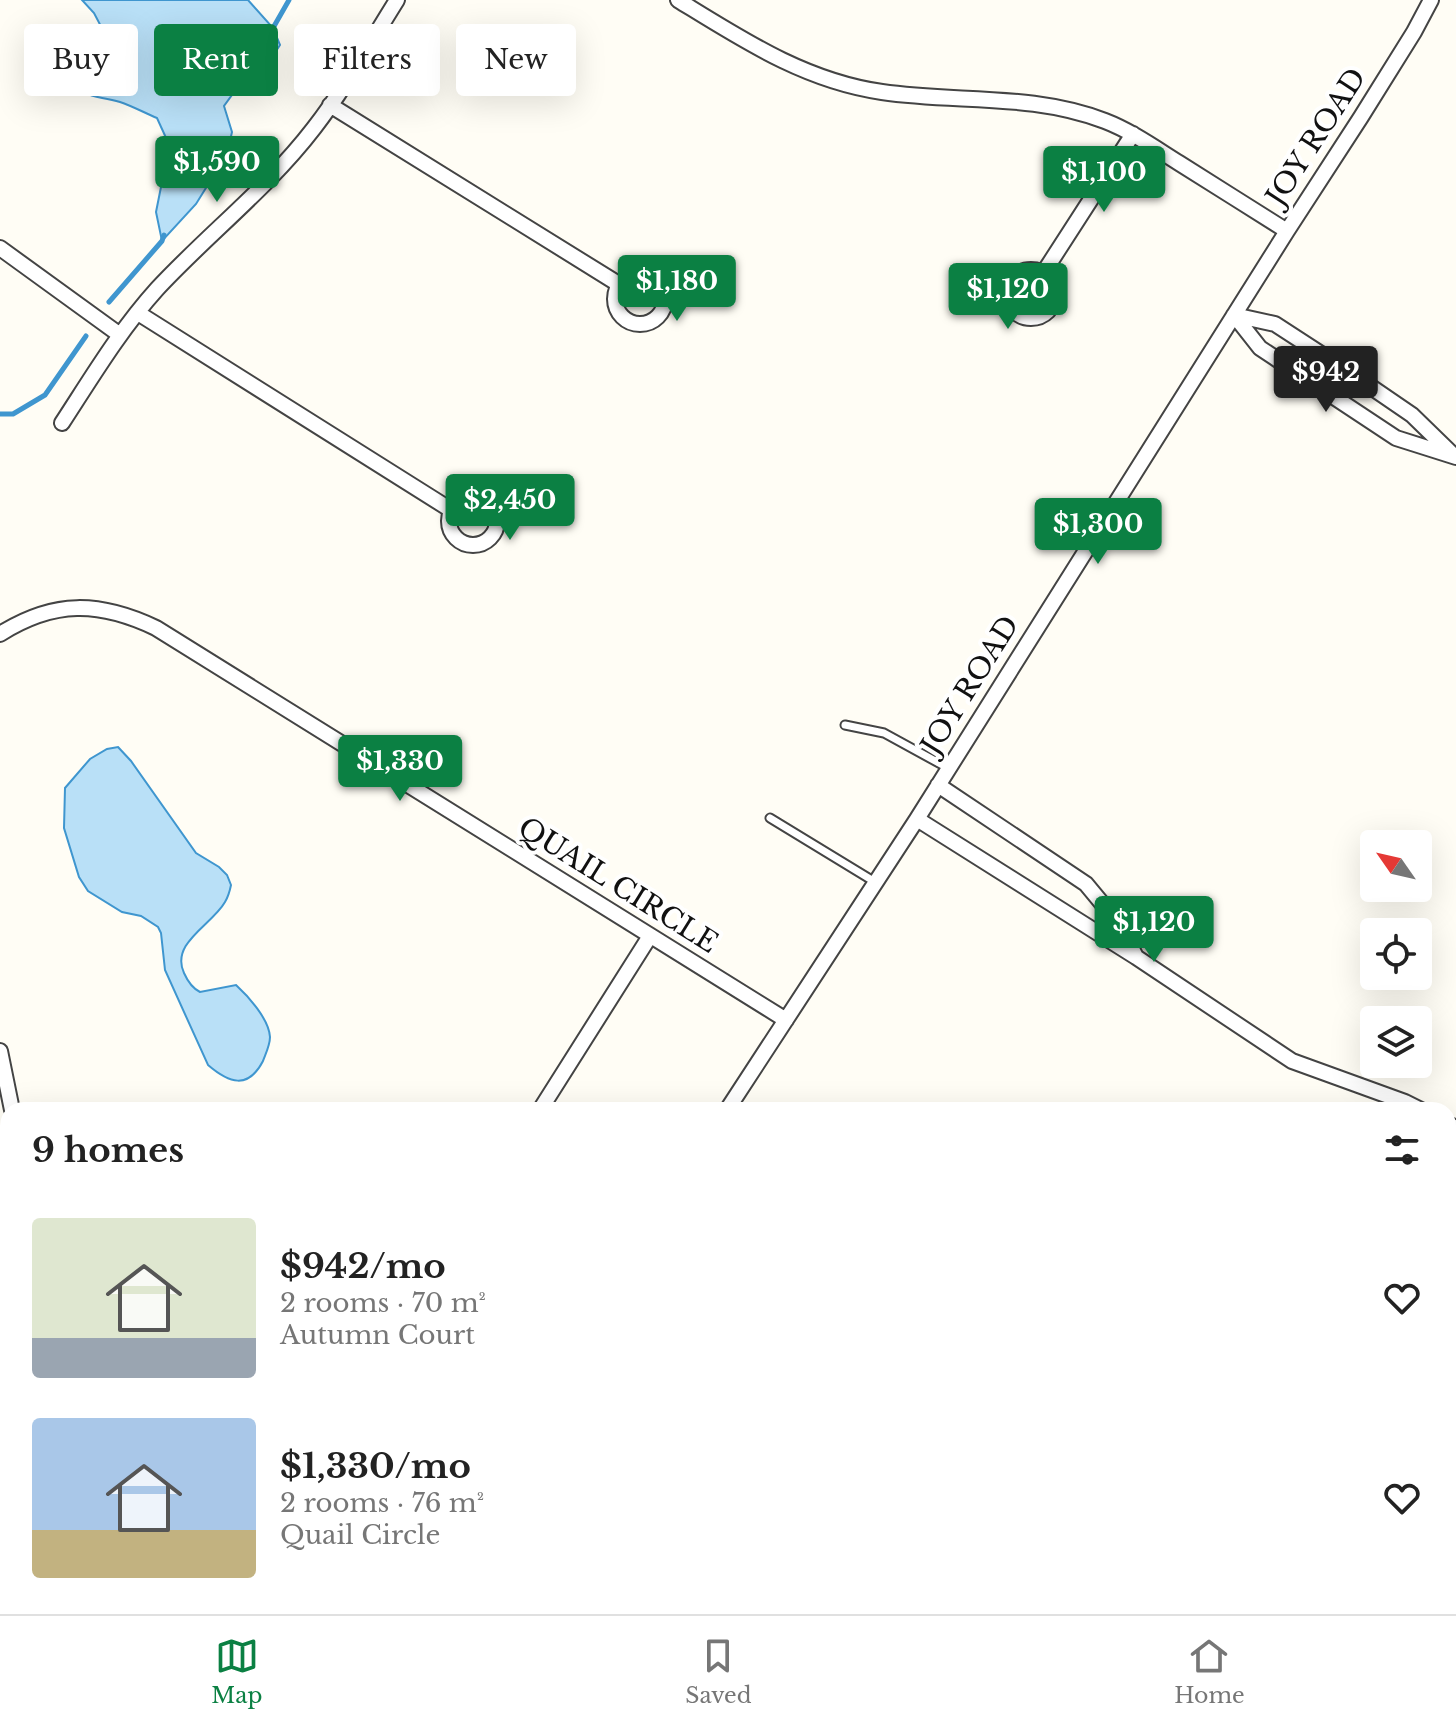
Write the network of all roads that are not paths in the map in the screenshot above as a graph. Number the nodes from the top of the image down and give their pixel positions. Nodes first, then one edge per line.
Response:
1 (397, 0) edge
2 (678, 0) edge
3 (1431, 0) edge
4 (330, 105) junction
5 (1133, 134) junction
6 (1287, 231) junction
7 (0, 248) edge
8 (1044, 272) dead end
9 (620, 285) dead end
10 (138, 313) junction
11 (1234, 315) junction
12 (120, 335) junction
13 (62, 423) dead end
14 (1456, 457) edge
15 (451, 510) dead end
16 (0, 634) edge
17 (845, 725) dead end
18 (948, 768) junction
19 (938, 785) junction
20 (770, 818) dead end
21 (917, 819) junction
22 (875, 882) junction
23 (650, 936) junction
24 (1136, 957) junction
25 (786, 1020) junction
26 (0, 1051) edge
27 (10, 1102) edge
28 (545, 1102) edge
29 (732, 1102) edge
30 (1405, 1102) edge

1 - 4 street
2 - 5 street
3 - 6 street, JOY ROAD
4 - 9 street
4 - 10 street
5 - 6 street
5 - 8 street
6 - 11 street, JOY ROAD
7 - 12 street
10 - 12 street
10 - 15 street
11 - 14 street
11 - 14 street
11 - 18 street, JOY ROAD
12 - 13 street
16 - 23 street, QUAIL CIRCLE
17 - 18 lane
18 - 19 street, JOY ROAD
19 - 21 street, JOY ROAD
19 - 24 street
20 - 22 lane
21 - 22 street, JOY ROAD
21 - 24 street
22 - 25 street, JOY ROAD
23 - 25 street, QUAIL CIRCLE
23 - 28 street
24 - 30 street
25 - 29 street, JOY ROAD
26 - 27 street

